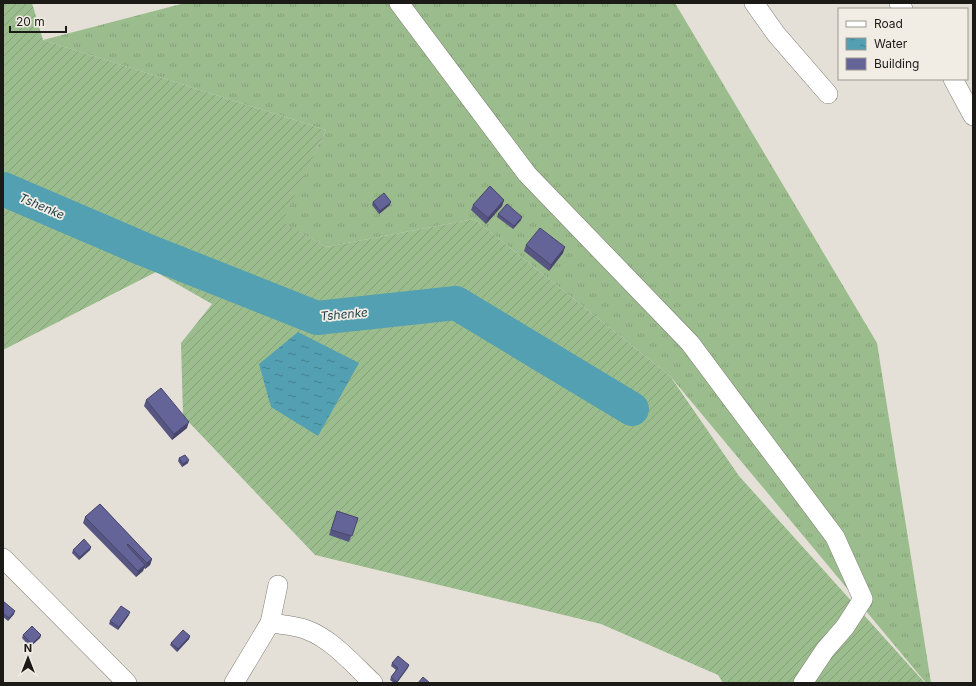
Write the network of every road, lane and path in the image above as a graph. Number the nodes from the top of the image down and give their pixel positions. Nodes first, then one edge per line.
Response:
1 (399, 3) edge
2 (754, 3) edge
3 (953, 80) edge
4 (828, 94) dead end
5 (973, 116) edge
6 (3, 558) edge
7 (278, 585) dead end
8 (270, 623) junction
9 (127, 683) edge
10 (234, 683) edge
11 (373, 683) edge
12 (803, 683) edge

1 - 12 street
2 - 4 street
3 - 5 street
6 - 9 street
7 - 8 street
8 - 10 street
8 - 11 street

